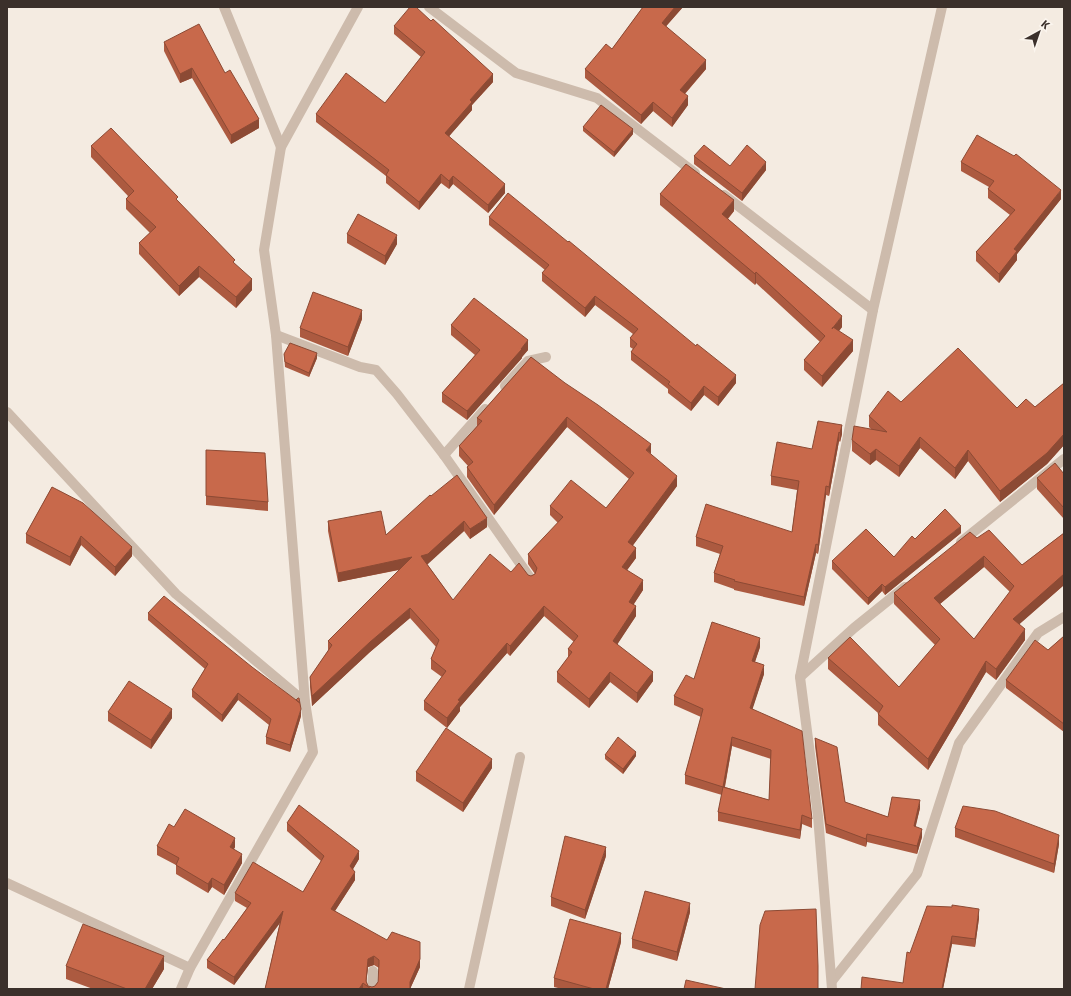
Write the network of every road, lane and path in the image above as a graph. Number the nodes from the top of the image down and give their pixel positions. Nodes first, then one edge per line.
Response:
1 (224, 7) edge
2 (358, 7) edge
3 (429, 7) edge
4 (942, 7) edge
5 (281, 147) junction
6 (704, 180) edge
7 (716, 189) edge
8 (873, 310) junction
9 (276, 336) junction
10 (546, 357) dead end
11 (7, 412) edge
12 (444, 455) junction
13 (1064, 459) edge
14 (953, 548) edge
15 (531, 579) edge
16 (910, 583) edge
17 (1064, 617) edge
18 (800, 677) junction
19 (305, 702) junction
20 (520, 756) dead end
21 (7, 883) edge
22 (190, 968) junction
23 (373, 971) dead end
24 (832, 985) edge
25 (181, 989) edge
26 (372, 989) edge
27 (469, 989) edge

1 - 5 street
2 - 5 street
3 - 6 street
4 - 8 street
5 - 9 street
7 - 8 street
8 - 18 street
9 - 12 street
9 - 19 street
10 - 12 street
11 - 19 street
12 - 15 street
13 - 14 street
16 - 18 street
17 - 24 street
18 - 24 street
19 - 22 street
20 - 27 street
21 - 22 street
22 - 25 street
23 - 26 street

